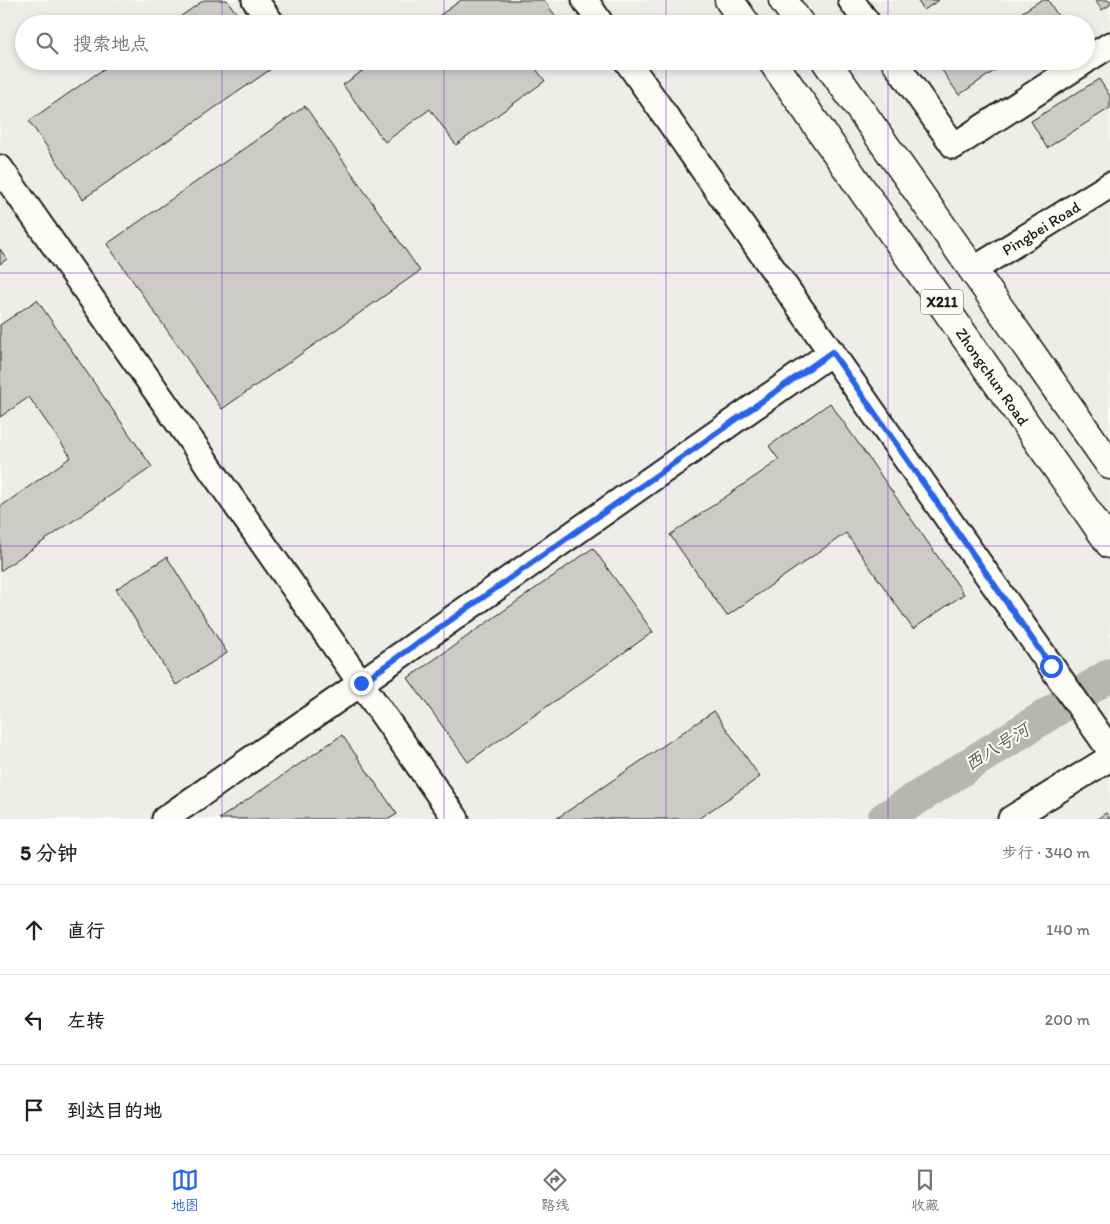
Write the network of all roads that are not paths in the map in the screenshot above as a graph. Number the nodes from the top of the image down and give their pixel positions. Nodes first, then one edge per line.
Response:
1 (255, 0) edge
2 (584, 0) edge
3 (729, 0) edge
4 (783, 0) edge
5 (851, 0) edge
6 (266, 15) edge
7 (595, 15) edge
8 (740, 15) edge
9 (794, 15) edge
10 (862, 15) edge
11 (1110, 45) edge
12 (1095, 55) edge
13 (634, 70) edge
14 (778, 70) edge
15 (832, 70) edge
16 (900, 70) edge
17 (1072, 70) edge
18 (0, 168) edge
19 (1110, 185) edge
20 (973, 270) junction
21 (832, 352) junction
22 (1110, 465) edge
23 (1110, 544) edge
24 (361, 683) junction
25 (1104, 740) edge
26 (1110, 758) edge
27 (165, 819) edge
28 (456, 819) edge
29 (1011, 819) edge

1 - 6 street
2 - 7 street
3 - 8 main road
4 - 9 main road
5 - 10 street
11 - 12 street
13 - 21 street
14 - 23 main road, Zhongchun Road / X211
15 - 20 main road, X211
16 - 17 street
18 - 24 street
19 - 20 street, Pingbei Road
20 - 22 main road, X211
21 - 24 street
21 - 25 street
24 - 27 street
24 - 28 street
26 - 29 street

